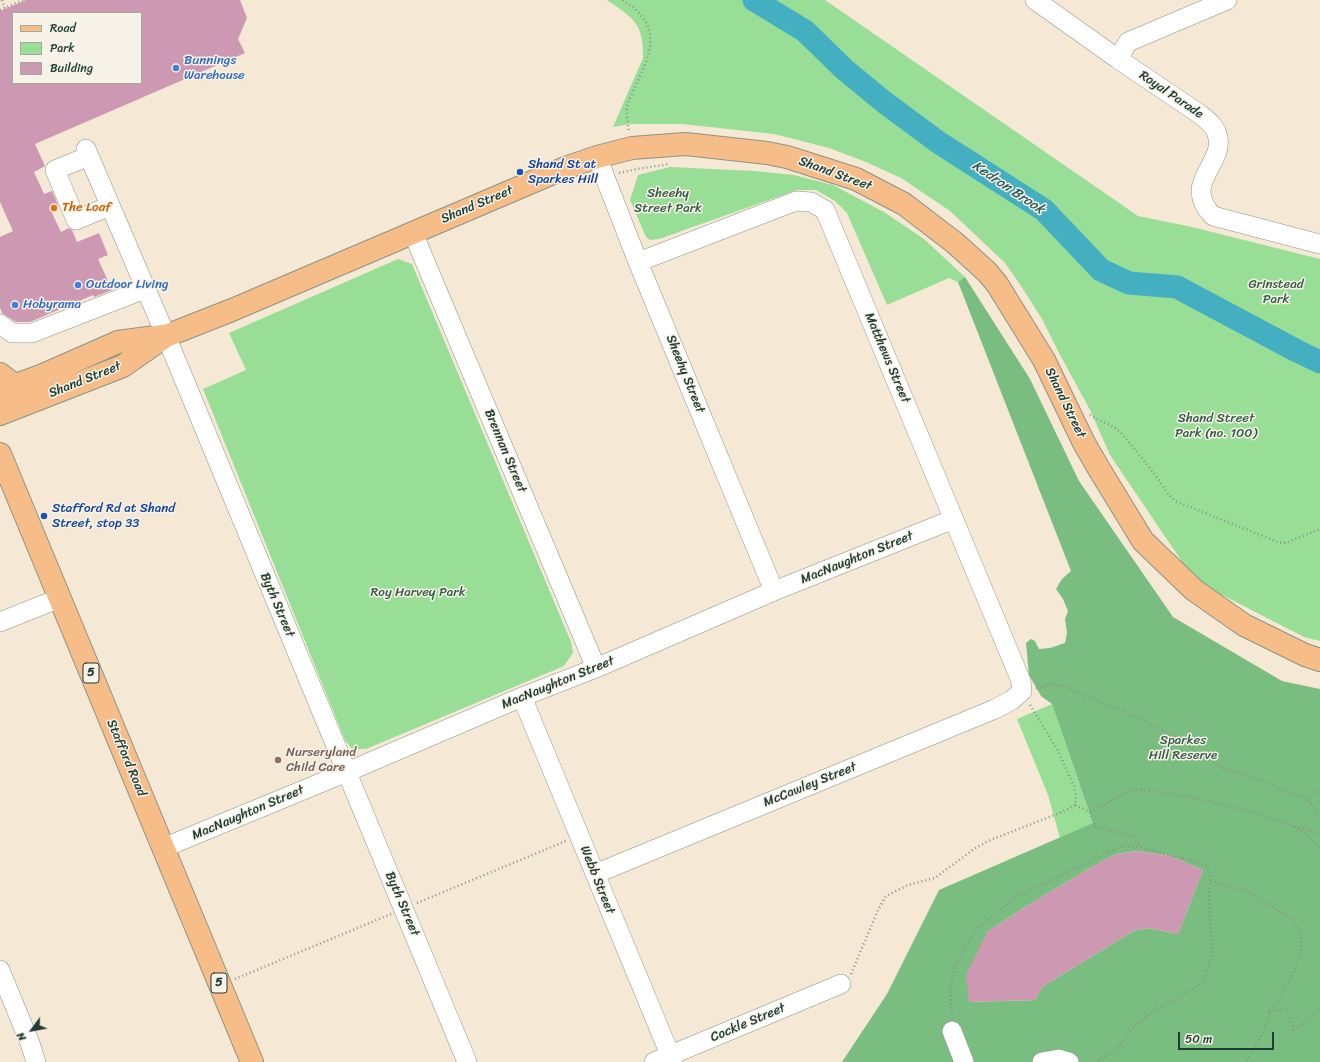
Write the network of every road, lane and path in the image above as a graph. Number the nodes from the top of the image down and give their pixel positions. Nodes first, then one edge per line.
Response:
1 (2, 0) edge
2 (23, 0) edge
3 (624, 0) edge
4 (1035, 0) edge
5 (1227, 0) edge
6 (6, 8) junction
7 (0, 10) edge
8 (1118, 59) junction
9 (636, 130) dead end
10 (597, 157) junction
11 (674, 163) dead end
12 (617, 173) dead end
13 (110, 206) junction
14 (413, 233) junction
15 (1320, 244) edge
16 (638, 262) junction
17 (146, 289) junction
18 (0, 324) edge
19 (166, 336) junction
20 (5, 384) edge
21 (1087, 412) dead end
22 (0, 414) edge
23 (0, 454) edge
24 (954, 519) junction
25 (1320, 529) edge
26 (774, 591) junction
27 (60, 598) junction
28 (0, 622) edge
29 (1320, 660) edge
30 (596, 668) junction
31 (1022, 691) junction
32 (522, 697) junction
33 (347, 772) junction
34 (1320, 789) edge
35 (1307, 798) junction
36 (1075, 805) junction
37 (1090, 812) junction
38 (1320, 818) edge
39 (1292, 826) junction
40 (1320, 833) edge
41 (163, 848) junction
42 (1142, 848) junction
43 (1320, 848) edge
44 (595, 874) junction
45 (1211, 881) junction
46 (860, 956) dead end
47 (0, 970) edge
48 (841, 984) dead end
49 (1320, 1007) edge
50 (1269, 1012) junction
51 (952, 1032) joint
52 (666, 1060) edge
53 (36, 1062) edge
54 (252, 1062) edge
55 (467, 1062) edge
56 (964, 1062) edge
57 (1042, 1062) edge
58 (1069, 1062) edge
59 (1096, 1062) edge
60 (1246, 1062) edge

1 - 6 path
2 - 6 path
3 - 9 path
4 - 8 street, Royal Parade
5 - 8 street
6 - 7 path
8 - 15 street, Royal Parade
10 - 14 main road, Shand Street
10 - 16 street, Sheehy Street
10 - 29 main road, Shand Street
11 - 12 path
13 - 13 street, Byth Street
13 - 17 street, Byth Street
14 - 19 main road, Shand Street
14 - 30 street, Brennan Street
16 - 24 street, Matthews Street
16 - 26 street, Sheehy Street
17 - 18 street
17 - 19 street, Byth Street
19 - 20 main road, Shand Street
19 - 22 main road, Shand Street
19 - 33 street, Byth Street
21 - 25 path
23 - 27 main road, Stafford Road / 5
24 - 26 street, MacNaughton Street
24 - 31 street, Matthews Street
26 - 30 street, MacNaughton Street
27 - 28 street
27 - 41 main road, Stafford Road / 5
30 - 32 street, MacNaughton Street
31 - 35 path
31 - 36 path
31 - 44 street, McCawley Street
32 - 33 street, MacNaughton Street
32 - 44 street, Webb Street
33 - 41 street, MacNaughton Street
33 - 55 street, Byth Street
34 - 35 path
35 - 38 path
36 - 37 path
36 - 46 path
37 - 39 path
37 - 42 path
39 - 40 path
39 - 43 path
41 - 54 main road, Stafford Road / 5
42 - 45 path
42 - 51 path
44 - 52 street, Webb Street
45 - 50 path
45 - 59 path
47 - 53 street
48 - 52 street, Cockle Street
49 - 50 path
50 - 60 path
51 - 56 street
57 - 58 street

